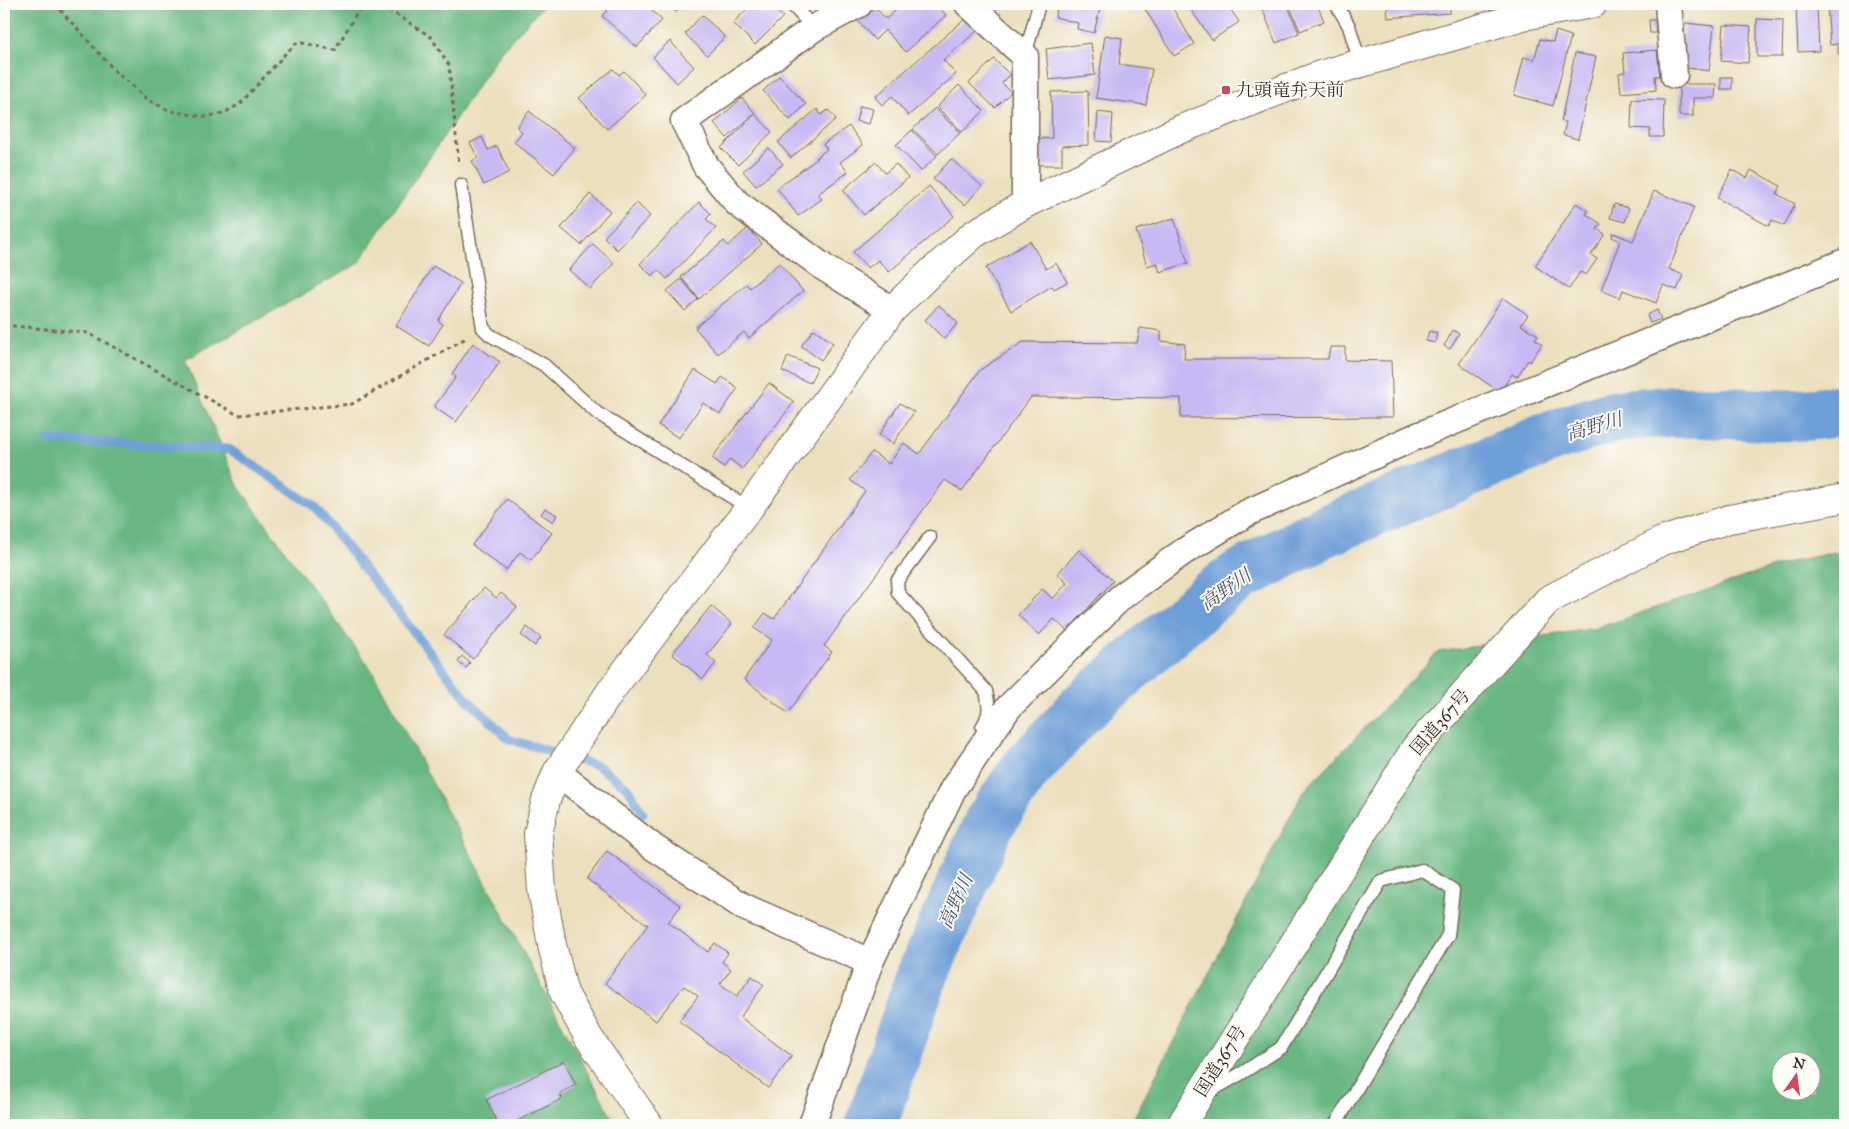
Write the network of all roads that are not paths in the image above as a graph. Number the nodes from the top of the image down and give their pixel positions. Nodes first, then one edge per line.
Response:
1 (791, 4) edge
2 (859, 4) edge
3 (968, 4) edge
4 (1039, 4) edge
5 (1336, 4) edge
6 (1593, 4) edge
7 (1668, 4) edge
8 (814, 28) junction
9 (1026, 56) junction
10 (1360, 63) junction
11 (1674, 74) dead end
12 (461, 185) road end
13 (1026, 204) junction
14 (1845, 262) edge
15 (892, 310) junction
16 (1845, 498) edge
17 (749, 508) junction
18 (930, 537) dead end
19 (557, 772) junction
20 (953, 789) junction
21 (870, 962) junction
22 (1198, 1098) junction
23 (649, 1125) edge
24 (812, 1125) edge
25 (1181, 1125) edge
26 (1335, 1125) edge

1 - 8 lane
2 - 8 street
3 - 9 street
4 - 9 lane
5 - 10 lane
6 - 10 main road
7 - 11 street
8 - 15 street
9 - 13 street
10 - 13 main road
12 - 17 lane
13 - 15 main road
14 - 20 street
15 - 17 main road
16 - 22 main road, 国道367号
17 - 19 main road
18 - 20 lane
19 - 21 street
19 - 23 main road
20 - 21 street
21 - 24 street
22 - 25 main road, 国道367号
22 - 26 lane

